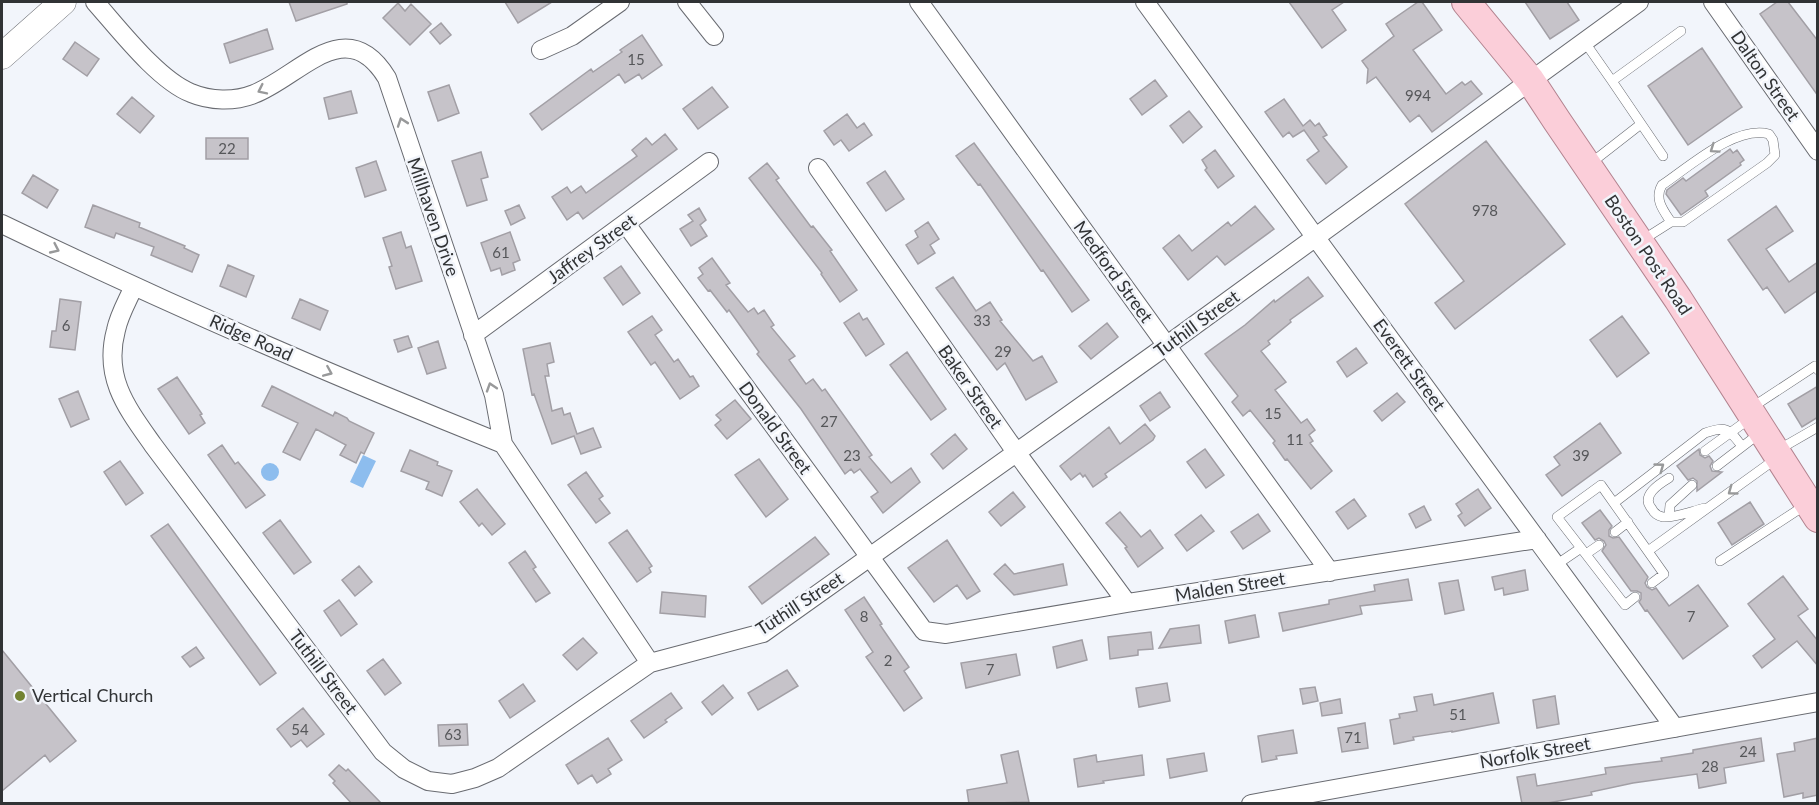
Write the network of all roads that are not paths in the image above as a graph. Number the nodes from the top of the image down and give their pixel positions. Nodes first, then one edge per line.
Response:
1 (63, 2) edge
2 (95, 2) edge
3 (620, 2) edge
4 (687, 2) edge
5 (1145, 2) edge
6 (1466, 2) edge
7 (1639, 2) edge
8 (1713, 2) edge
9 (926, 4) edge
10 (1681, 31) dead end
11 (714, 36) dead end
12 (1584, 41) junction
13 (540, 50) dead end
14 (2, 56) edge
15 (1530, 80) junction
16 (1612, 81) junction
17 (1641, 124) junction
18 (1818, 151) edge
19 (1664, 156) dead end
20 (709, 162) dead end
21 (1588, 166) junction
22 (818, 168) dead end
23 (1671, 222) junction
24 (626, 224) junction
25 (2, 225) edge
26 (1316, 238) junction
27 (1639, 242) junction
28 (134, 286) junction
29 (473, 334) junction
30 (1166, 346) junction
31 (1818, 370) edge
32 (1818, 427) edge
33 (1756, 434) junction
34 (503, 444) junction
35 (1705, 451) dead end
36 (1016, 452) junction
37 (1717, 466) dead end
38 (1669, 478) dead end
39 (1692, 485) dead end
40 (1614, 503) junction
41 (1710, 507) junction
42 (1813, 510) edge
43 (1669, 516) junction
44 (1628, 522) junction
45 (1616, 532) dead end
46 (1537, 539) junction
47 (1599, 545) dead end
48 (1583, 551) junction
49 (1648, 551) junction
50 (869, 558) junction
51 (1719, 561) dead end
52 (1556, 566) junction
53 (1330, 572) junction
54 (1652, 583) dead end
55 (1635, 597) dead end
56 (1127, 603) junction
57 (924, 631) joint
58 (650, 663) junction
59 (1818, 702) edge
60 (1676, 728) junction
61 (1251, 804) edge

1 - 14 main road
29 -> 2 street, Millhaven Drive
3 - 13 street
4 - 11 street
5 - 26 street, Everett Street
6 - 15 main road, Boston Post Road
7 - 12 street, Tuthill Street
8 - 18 street, Dalton Street
9 - 30 street, Medford Street
10 - 16 lane
12 - 15 street, Tuthill Street
12 - 16 lane
15 - 21 main road, Boston Post Road
15 - 26 street, Tuthill Street
16 - 17 lane
17 - 19 lane
17 - 21 lane
20 - 24 street, Jaffrey Street
21 - 27 main road, Boston Post Road
22 - 36 street, Baker Street
23 -> 23 lane
23 - 27 lane
24 - 29 street, Jaffrey Street
24 - 50 street, Donald Street
25 -> 28 street, Ridge Road
26 - 30 street, Tuthill Street
26 - 46 street, Everett Street
27 - 33 main road, Boston Post Road
28 -> 34 street, Ridge Road
28 - 58 street, Tuthill Street
34 -> 29 street, Millhaven Drive
30 - 36 street, Tuthill Street
30 - 53 street, Medford Street
31 - 33 lane
32 - 33 lane
33 - 35 lane
33 - 37 lane
40 -> 33 lane
33 -> 41 lane
33 - 42 main road, Boston Post Road
34 - 58 street, Millhaven Drive
36 - 50 street, Tuthill Street
36 - 56 street, Baker Street
38 - 43 lane
39 - 43 lane
40 - 44 lane
40 - 48 lane
41 - 43 lane
41 - 49 lane
42 - 51 lane
44 - 45 lane
44 - 49 lane
46 - 52 street, Everett Street
46 - 53 street, Malden Street
47 - 48 lane
48 - 52 lane
48 - 55 lane
49 - 54 lane
50 - 57 street, Donald Street
50 - 58 street, Tuthill Street
52 - 60 street, Everett Street
53 - 56 street, Malden Street
56 - 57 street, Malden Street
59 - 60 street, Norfolk Street
60 - 61 street, Norfolk Street

